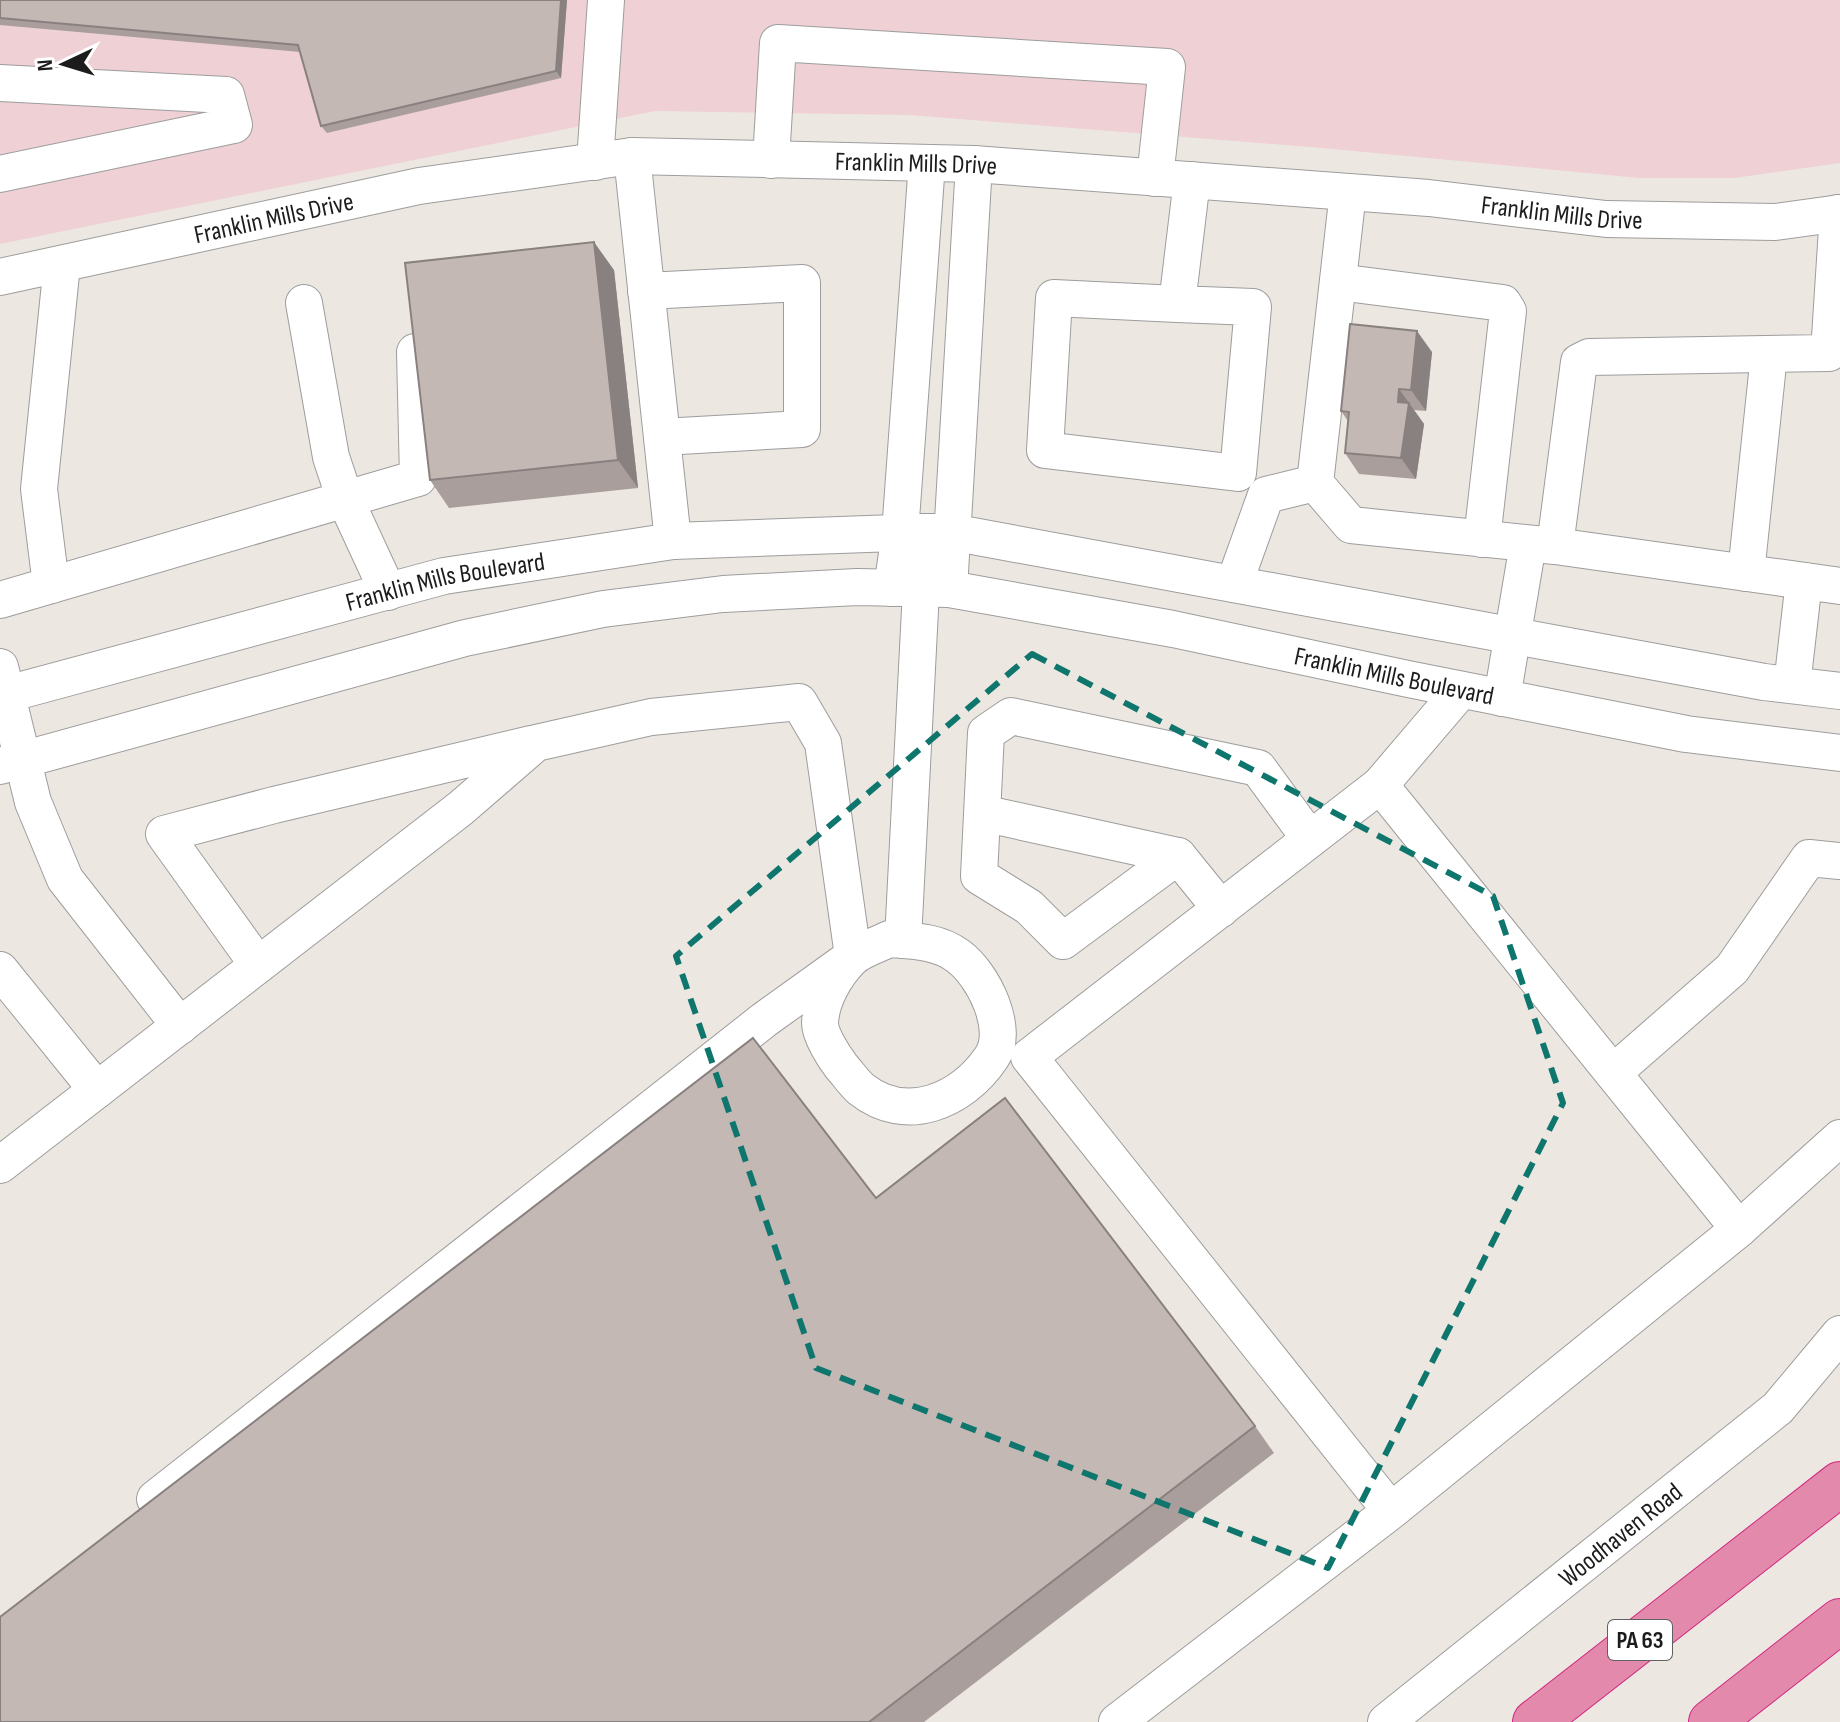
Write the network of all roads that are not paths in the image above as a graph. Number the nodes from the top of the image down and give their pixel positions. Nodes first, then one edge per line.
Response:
1 (606, 0) edge
2 (0, 83) edge
3 (632, 156) junction
4 (771, 160) junction
5 (595, 162) junction
6 (927, 163) junction
7 (974, 164) junction
8 (0, 174) edge
9 (1155, 178) junction
10 (1192, 180) junction
11 (1348, 192) junction
12 (1839, 213) edge
13 (62, 264) junction
14 (0, 277) edge
15 (1338, 282) junction
16 (646, 291) junction
17 (304, 303) dead end
18 (1177, 304) junction
19 (415, 352) edge
20 (1835, 352) edge
21 (1769, 355) junction
22 (662, 437) junction
23 (1238, 473) junction
24 (1315, 483) junction
25 (1266, 495) junction
26 (345, 499) junction
27 (925, 533) junction
28 (1482, 539) junction
29 (673, 541) junction
30 (1542, 545) junction
31 (1746, 573) junction
32 (1804, 581) junction
33 (1234, 584) junction
34 (51, 585) junction
35 (1840, 586) edge
36 (921, 588) junction
37 (388, 592) junction
38 (0, 600) edge
39 (1512, 635) junction
40 (1792, 685) junction
41 (2, 686) edge
42 (1461, 690) junction
43 (1840, 691) edge
44 (1502, 698) junction
45 (536, 743) junction
46 (1840, 753) edge
47 (11, 763) edge
48 (1380, 785) junction
49 (982, 813) junction
50 (1310, 839) junction
51 (1178, 856) junction
52 (1840, 861) edge
53 (1221, 909) junction
54 (903, 940) junction
55 (853, 956) junction
56 (258, 965) junction
57 (0, 970) edge
58 (180, 1026) junction
59 (1012, 1055) junction
60 (1613, 1073) junction
61 (97, 1090) junction
62 (1840, 1138) edge
63 (0, 1165) edge
64 (1739, 1229) junction
65 (1840, 1334) edge
66 (1840, 1484) edge
67 (1391, 1511) junction
68 (124, 1523) edge
69 (1840, 1621) edge
70 (1117, 1722) edge
71 (1386, 1722) edge
72 (1535, 1722) edge
73 (1711, 1722) edge

1 - 5 street
2 - 8 street
3 - 4 street, Franklin Mills Drive
3 - 5 street, Franklin Mills Drive
3 - 16 street
4 - 6 street, Franklin Mills Drive
4 - 9 street
5 - 13 street, Franklin Mills Drive
6 - 7 street, Franklin Mills Drive
6 - 27 street
7 - 9 street, Franklin Mills Drive
7 - 27 street
9 - 10 street, Franklin Mills Drive
10 - 11 street, Franklin Mills Drive
10 - 18 street
11 - 12 street, Franklin Mills Drive
11 - 15 street
12 - 20 street
13 - 14 street, Franklin Mills Drive
13 - 34 street
15 - 24 street
15 - 28 street
16 - 22 street
16 - 22 street
17 - 26 street
18 - 23 street
18 - 23 street
19 - 26 street
20 - 21 street
21 - 30 street
21 - 31 street
22 - 29 street
23 - 25 street
24 - 25 street
24 - 28 street
25 - 33 street
26 - 34 street
26 - 37 street
27 - 29 street, Franklin Mills Boulevard
27 - 33 street, Franklin Mills Boulevard
27 - 36 street
27 - 36 street
28 - 30 street
29 - 37 street, Franklin Mills Boulevard
30 - 31 street
30 - 39 street
31 - 32 street
32 - 35 street
32 - 40 street
33 - 39 street, Franklin Mills Boulevard
34 - 38 street
36 - 42 street, Franklin Mills Boulevard
36 - 47 street, Franklin Mills Boulevard
36 - 54 street
37 - 41 street, Franklin Mills Boulevard
39 - 40 street, Franklin Mills Boulevard
39 - 44 street
40 - 43 street, Franklin Mills Boulevard
41 - 47 street
42 - 44 street, Franklin Mills Boulevard
42 - 48 street
44 - 46 street, Franklin Mills Boulevard
45 - 55 street
45 - 56 street
45 - 56 street
47 - 58 street
48 - 50 street
48 - 60 street
49 - 50 street
49 - 51 street
49 - 51 street
50 - 53 street
51 - 53 street
52 - 60 street
53 - 59 street
54 - 55 street
54 - 59 street
55 - 59 street
55 - 68 street
56 - 58 street
57 - 61 street
58 - 61 street
59 - 67 street
60 - 64 street
61 - 63 street
62 - 64 street
64 - 67 street
65 - 71 street, Woodhaven Road
66 - 72 highway, PA 63
67 - 70 street
69 - 73 highway

